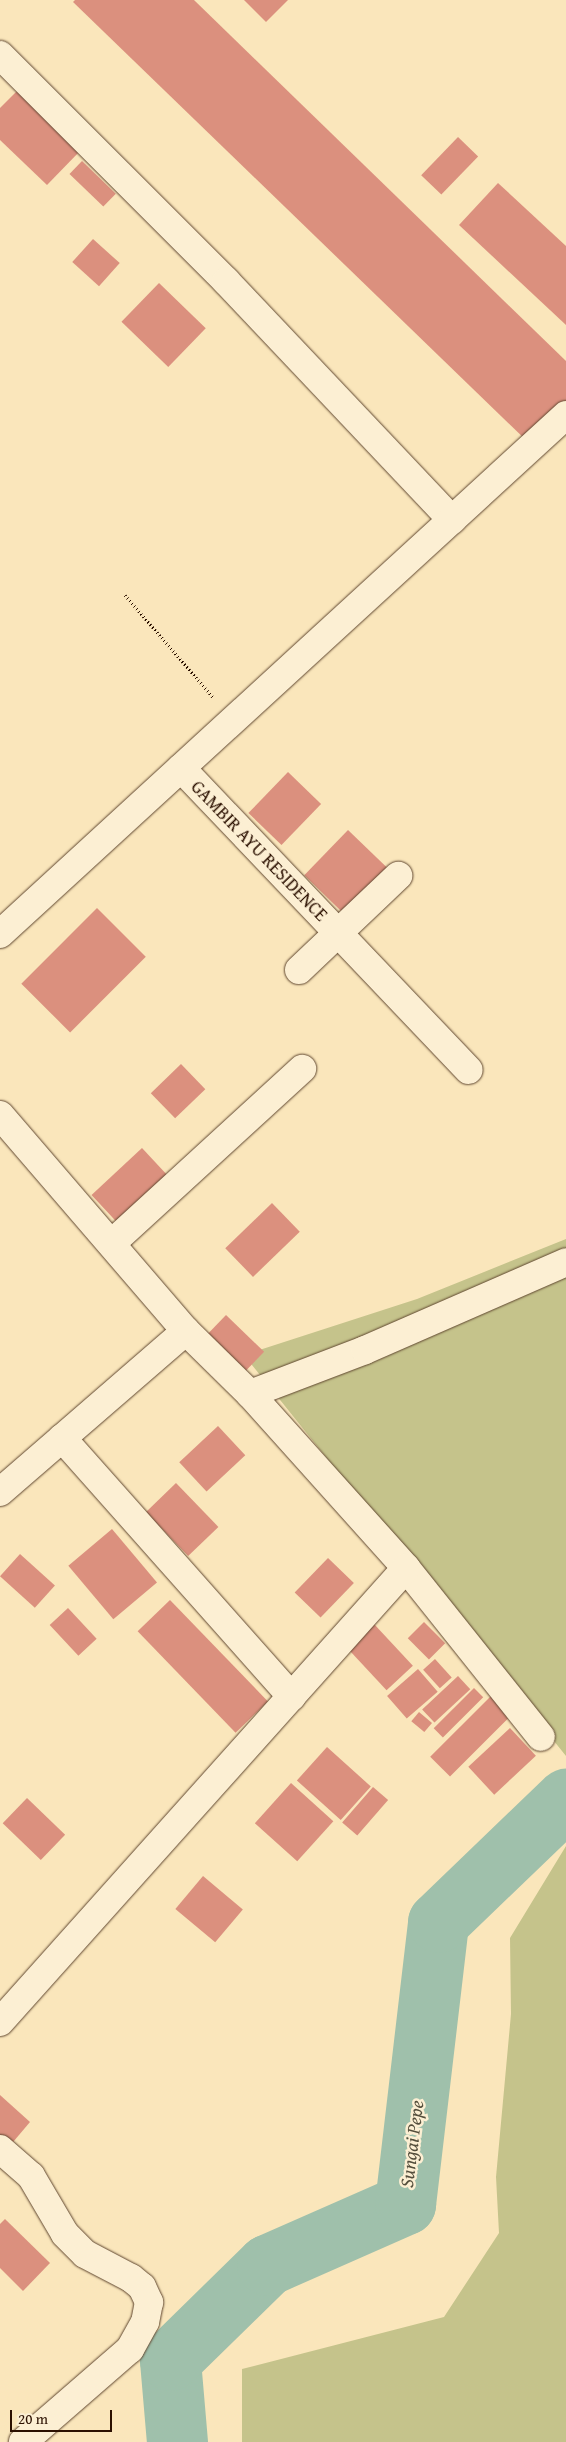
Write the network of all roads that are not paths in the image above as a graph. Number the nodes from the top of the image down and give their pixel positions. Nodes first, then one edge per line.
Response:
1 (0, 56) edge
2 (566, 415) edge
3 (452, 520) junction
4 (181, 768) junction
5 (398, 876) dead end
6 (338, 933) junction
7 (0, 934) edge
8 (299, 970) dead end
9 (302, 1069) dead end
10 (469, 1070) dead end
11 (0, 1115) edge
12 (112, 1243) junction
13 (566, 1262) edge
14 (186, 1332) junction
15 (250, 1394) junction
16 (62, 1438) junction
17 (0, 1492) edge
18 (406, 1568) junction
19 (292, 1697) junction
20 (542, 1737) dead end
21 (0, 2022) edge
22 (0, 2149) edge
23 (22, 2442) edge

1 - 3 street
2 - 3 street
3 - 4 street
4 - 6 street, GAMBIR AYU RESIDENCE
4 - 7 street
5 - 6 street, GAMBIR AYU RESIDENCE
6 - 8 street, GAMBIR AYU RESIDENCE
6 - 10 street, GAMBIR AYU RESIDENCE
9 - 12 street
11 - 12 street
12 - 14 street
13 - 15 street
14 - 15 street
14 - 16 street
15 - 18 street
16 - 17 street
16 - 19 street
18 - 19 street
18 - 20 street
19 - 21 street
22 - 23 street

